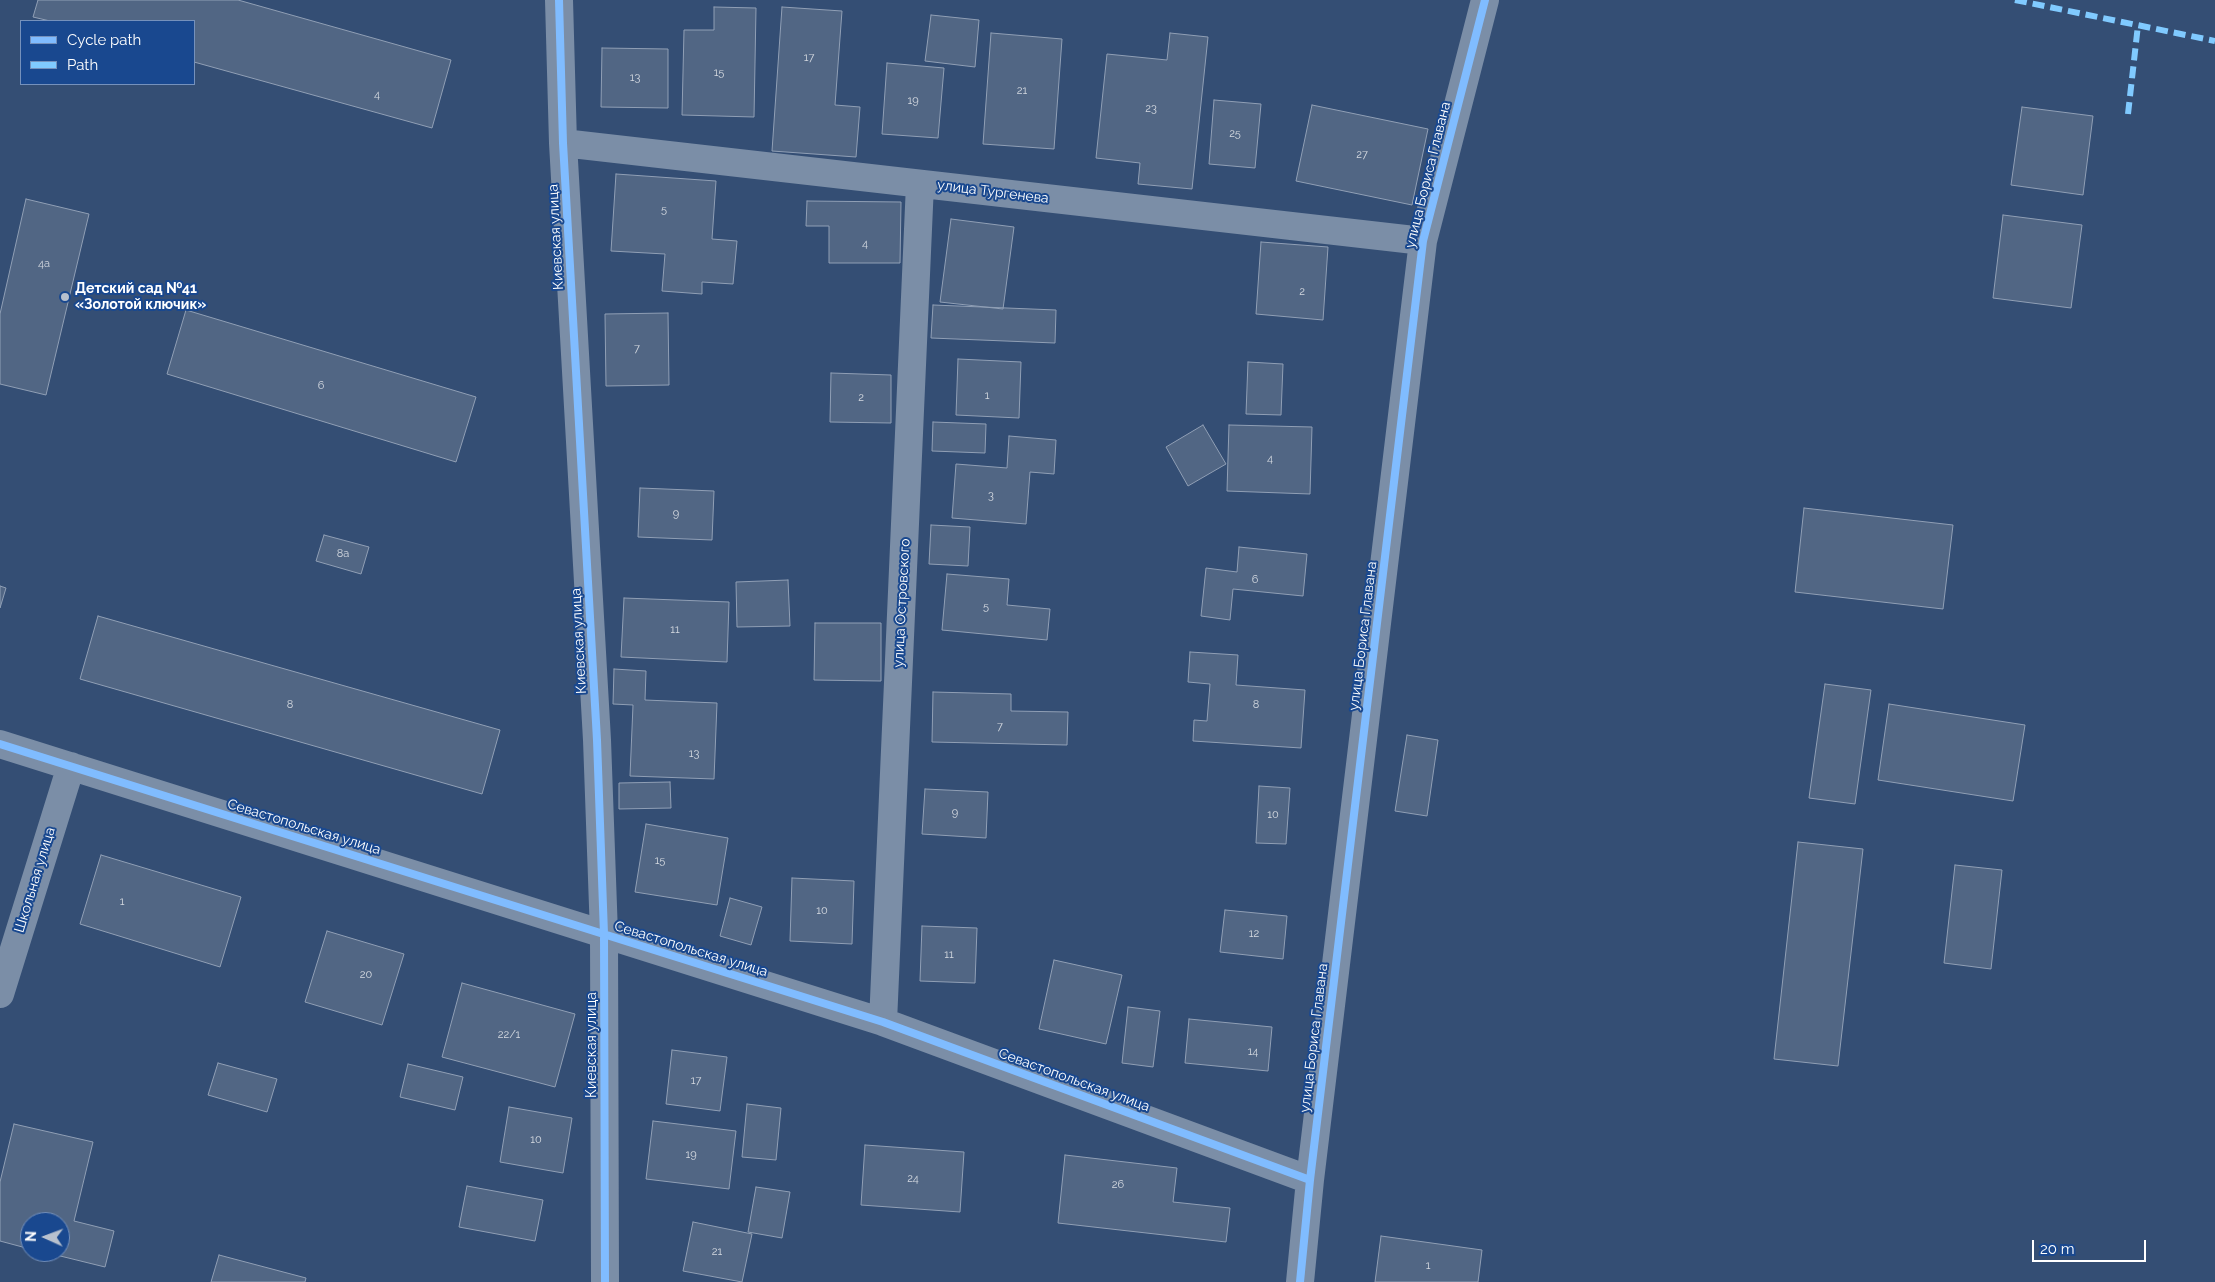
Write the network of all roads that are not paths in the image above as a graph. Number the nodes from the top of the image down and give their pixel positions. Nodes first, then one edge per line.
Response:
1 (559, 0) edge
2 (1485, 0) edge
3 (563, 143) junction
4 (920, 184) junction
5 (1423, 241) junction
6 (0, 744) edge
7 (71, 766) junction
8 (604, 934) junction
9 (0, 994) edge
10 (883, 1022) junction
11 (1310, 1180) junction
12 (605, 1282) edge
13 (1300, 1282) edge

1 - 3 street, Киевская улица
2 - 5 street, улица Бориса Главана
3 - 4 street, улица Тургенева
3 - 8 street, Киевская улица
4 - 5 street, улица Тургенева
4 - 10 street, улица Островского
5 - 11 street, улица Бориса Главана
6 - 7 street, Севастопольская улица
7 - 8 street, Севастопольская улица
7 - 9 street, Школьная улица
8 - 10 street, Севастопольская улица
8 - 12 street, Киевская улица
10 - 11 street, Севастопольская улица
11 - 13 street, улица Бориса Главана

